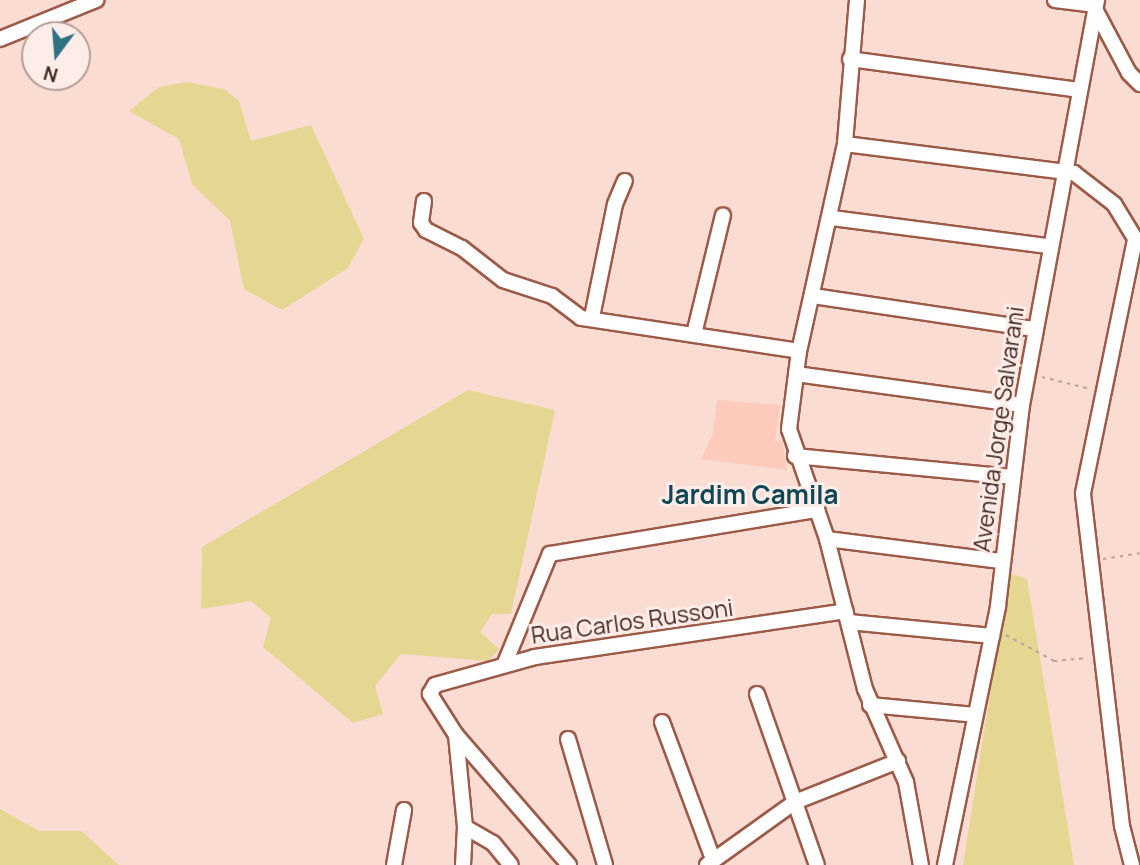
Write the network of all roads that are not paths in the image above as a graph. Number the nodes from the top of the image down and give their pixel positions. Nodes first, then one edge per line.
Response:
1 (96, 0) edge
2 (857, 0) edge
3 (1055, 0) edge
4 (1096, 5) edge
5 (0, 39) edge
6 (850, 59) junction
7 (1140, 84) edge
8 (1079, 90) junction
9 (845, 144) junction
10 (1063, 170) junction
11 (625, 181) dead end
12 (424, 201) dead end
13 (723, 215) dead end
14 (832, 218) junction
15 (1137, 243) edge
16 (1048, 246) junction
17 (813, 296) junction
18 (592, 317) junction
19 (1035, 329) junction
20 (694, 334) junction
21 (799, 351) junction
22 (796, 374) junction
23 (1022, 405) junction
24 (795, 456) junction
25 (1012, 477) junction
26 (817, 510) junction
27 (827, 539) junction
28 (1001, 561) junction
29 (848, 617) junction
30 (993, 632) junction
31 (505, 663) junction
32 (757, 694) dead end
33 (870, 705) junction
34 (975, 715) junction
35 (662, 722) dead end
36 (456, 735) junction
37 (569, 739) dead end
38 (898, 761) junction
39 (795, 802) junction
40 (404, 810) dead end
41 (465, 827) junction
42 (710, 862) edge
43 (394, 865) edge
44 (463, 865) edge
45 (511, 865) edge
46 (569, 865) edge
47 (605, 865) edge
48 (817, 865) edge
49 (921, 865) edge
50 (945, 865) edge
51 (1132, 865) edge

1 - 5 street
2 - 6 street
3 - 4 street
4 - 7 street
4 - 8 street, Avenida Jorge Salvarani
6 - 8 street
6 - 9 street
8 - 10 street, Avenida Jorge Salvarani
9 - 10 street
9 - 14 street
10 - 15 street
10 - 16 street, Avenida Jorge Salvarani
11 - 18 street
12 - 18 street
13 - 20 street
14 - 16 street
14 - 17 street
15 - 51 street
16 - 19 street, Avenida Jorge Salvarani
17 - 19 street
17 - 21 street
18 - 20 street
19 - 23 street, Avenida Jorge Salvarani
20 - 21 street
21 - 22 street
22 - 23 street
22 - 24 street
23 - 25 street, Avenida Jorge Salvarani
24 - 25 street
24 - 26 street
25 - 28 street, Avenida Jorge Salvarani
26 - 27 street
26 - 31 street
27 - 28 street
27 - 29 street
28 - 30 street, Avenida Jorge Salvarani
29 - 30 street, Rua Carlos Russoni
29 - 31 street, Rua Carlos Russoni
29 - 33 street
30 - 34 street, Avenida Jorge Salvarani
31 - 36 street, Rua Carlos Russoni
32 - 39 street
33 - 34 street
33 - 38 street
34 - 50 street, Avenida Jorge Salvarani
35 - 42 street
36 - 41 street
36 - 46 street
37 - 47 street
38 - 39 street
38 - 49 street
39 - 42 street
39 - 48 street
40 - 43 street
41 - 44 street
41 - 45 street

